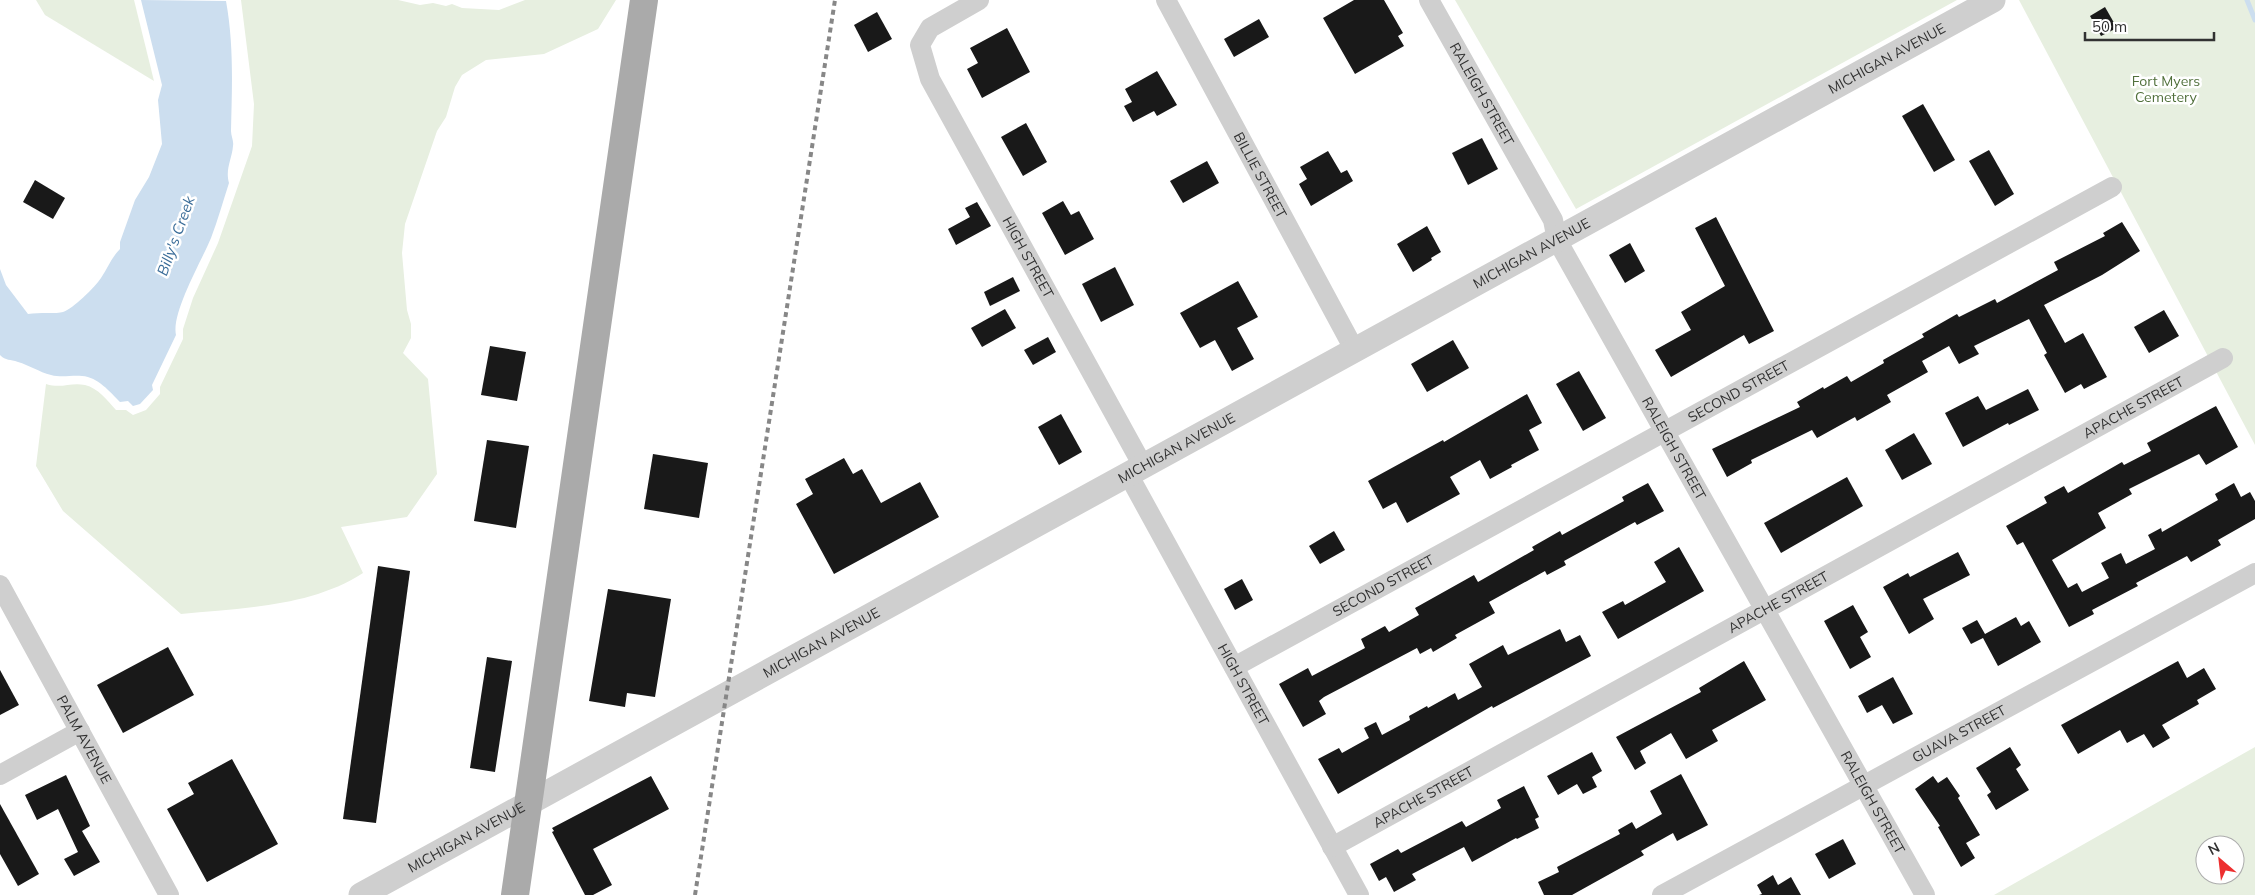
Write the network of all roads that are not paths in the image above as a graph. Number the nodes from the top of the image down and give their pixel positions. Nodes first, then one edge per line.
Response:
1 (644, 0) edge
2 (979, 0) edge
3 (1166, 0) edge
4 (1429, 0) edge
5 (1993, 0) edge
6 (2112, 187) dead end
7 (1558, 240) junction
8 (1354, 349) junction
9 (2223, 358) dead end
10 (1665, 430) junction
11 (1136, 470) junction
12 (2255, 573) edge
13 (0, 586) edge
14 (1764, 609) junction
15 (1234, 667) junction
16 (80, 731) junction
17 (0, 775) edge
18 (1864, 786) junction
19 (529, 802) junction
20 (1332, 847) junction
21 (169, 895) edge
22 (361, 895) edge
23 (515, 895) edge
24 (1358, 895) edge
25 (1662, 895) edge
26 (1925, 895) edge

1 - 19 main road
2 - 11 street, HIGH STREET
3 - 8 street, BILLIE STREET
4 - 7 street, RALEIGH STREET
5 - 7 street, MICHIGAN AVENUE
6 - 10 street, SECOND STREET
7 - 8 street, MICHIGAN AVENUE
7 - 10 street, RALEIGH STREET
8 - 11 street, MICHIGAN AVENUE
9 - 14 street, APACHE STREET
10 - 14 street, RALEIGH STREET
10 - 15 street, SECOND STREET
11 - 15 street, HIGH STREET
11 - 19 street, MICHIGAN AVENUE
12 - 18 street, GUAVA STREET
13 - 16 street, PALM AVENUE
14 - 18 street, RALEIGH STREET
14 - 20 street, APACHE STREET
15 - 20 street, HIGH STREET
16 - 17 street
16 - 21 street, PALM AVENUE
18 - 25 street, GUAVA STREET
18 - 26 street, RALEIGH STREET
19 - 22 street, MICHIGAN AVENUE
19 - 23 main road
20 - 24 street, HIGH STREET

